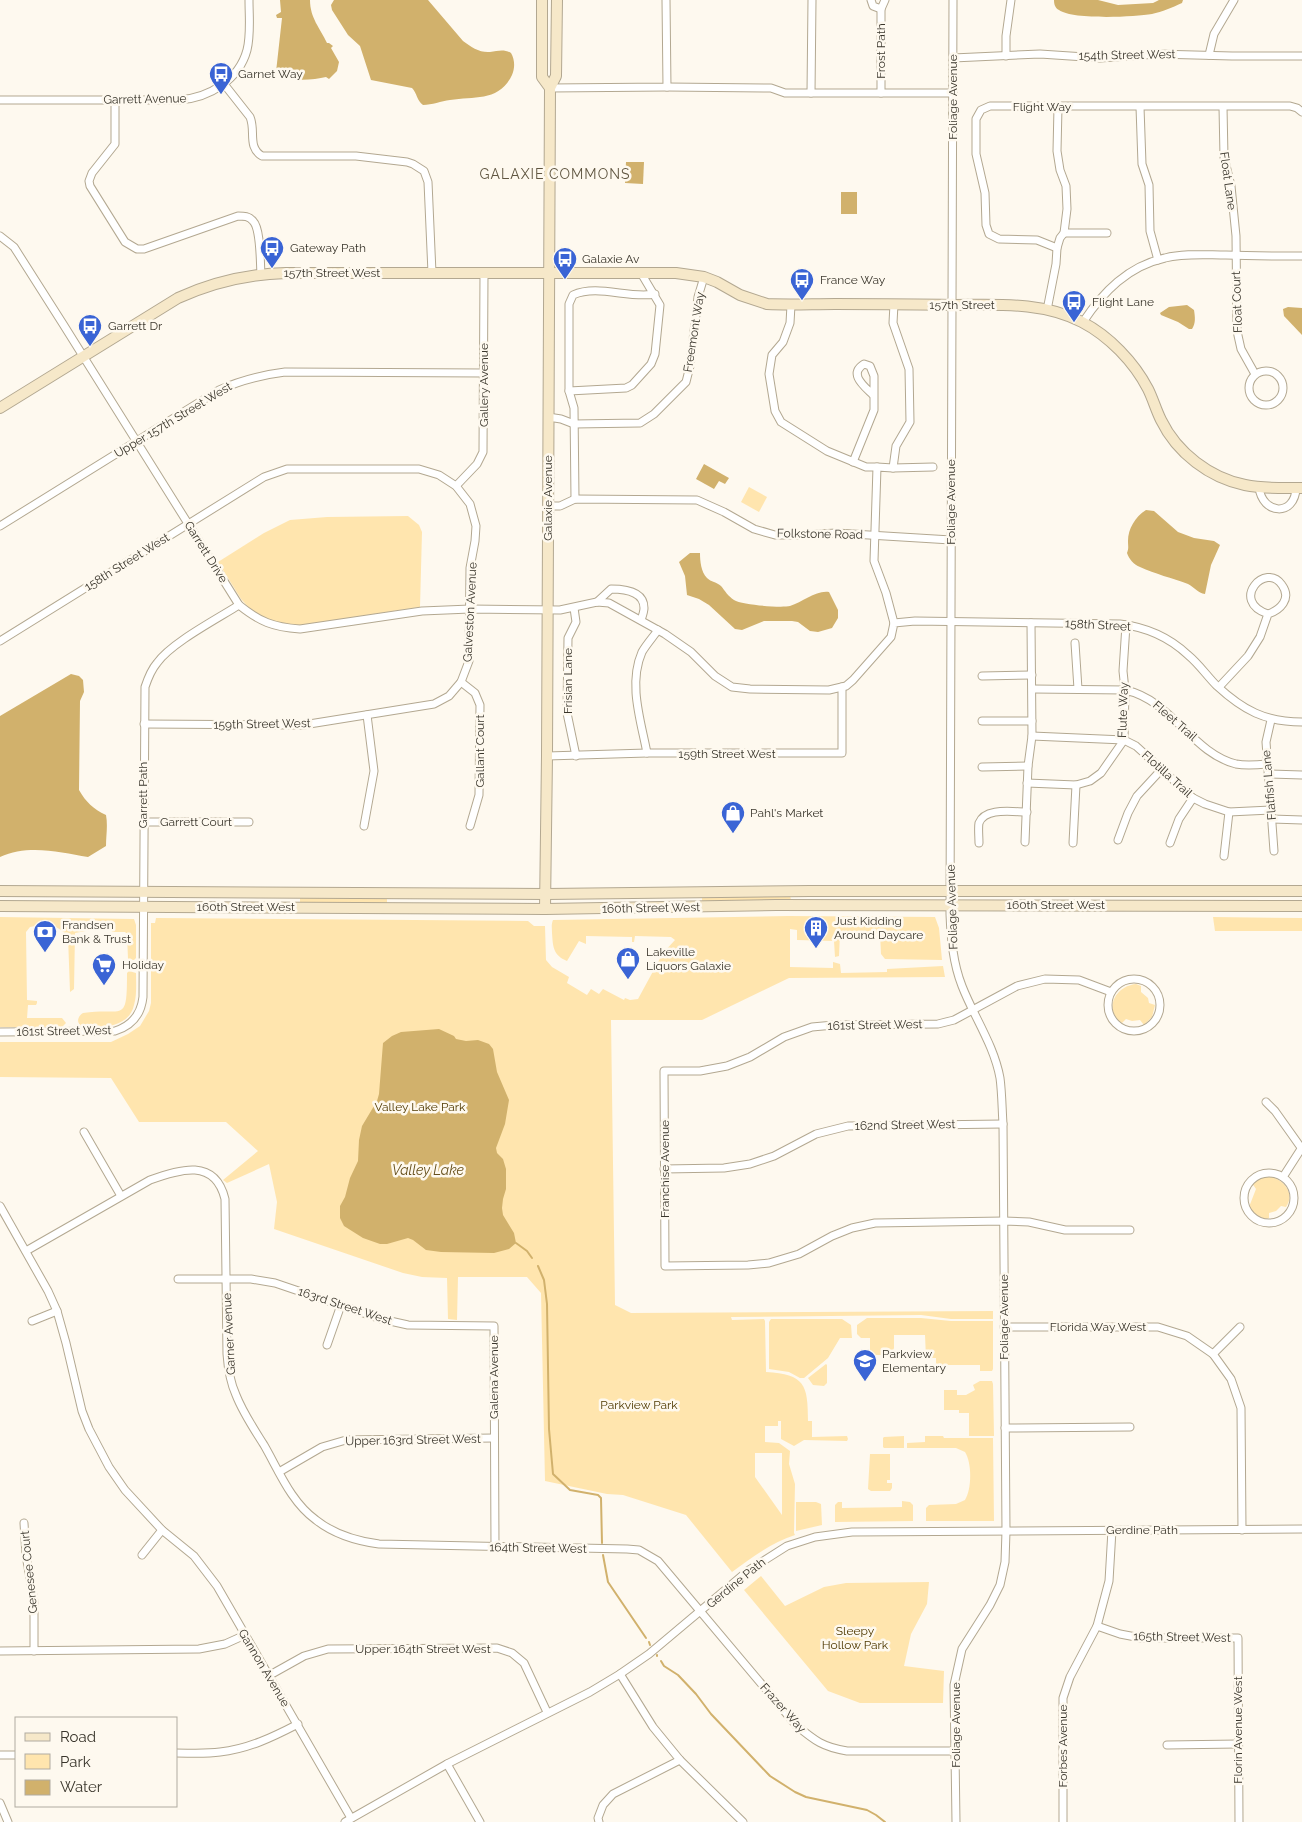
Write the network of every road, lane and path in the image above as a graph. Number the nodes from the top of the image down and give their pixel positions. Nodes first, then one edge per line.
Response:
1 (250, 0) edge
2 (542, 0) edge
3 (557, 0) edge
4 (666, 0) edge
5 (812, 0) edge
6 (871, 0) edge
7 (885, 0) edge
8 (953, 0) edge
9 (1011, 0) edge
10 (1234, 0) edge
11 (881, 9) junction
12 (1209, 55) junction
13 (1006, 56) junction
14 (1302, 56) edge
15 (953, 58) junction
16 (224, 84) junction
17 (666, 86) junction
18 (550, 88) junction
19 (811, 93) junction
20 (880, 93) junction
21 (953, 93) junction
22 (0, 100) edge
23 (115, 100) junction
24 (1058, 107) junction
25 (1140, 107) junction
26 (1223, 107) junction
27 (1301, 111) edge
28 (1064, 233) junction
29 (1107, 233) dead end
30 (0, 236) edge
31 (1057, 248) junction
32 (1236, 256) junction
33 (1302, 256) edge
34 (1158, 260) junction
35 (432, 273) junction
36 (549, 273) junction
37 (641, 273) junction
38 (261, 274) junction
39 (484, 274) junction
40 (704, 277) junction
41 (655, 294) junction
42 (894, 304) junction
43 (791, 305) junction
44 (952, 305) junction
45 (1047, 310) junction
46 (1083, 322) junction
47 (83, 356) junction
48 (484, 373) junction
49 (1255, 374) junction
50 (569, 390) junction
51 (873, 395) dead end
52 (0, 408) edge
53 (548, 417) junction
54 (574, 424) junction
55 (137, 440) junction
56 (853, 462) junction
57 (877, 467) junction
58 (933, 467) dead end
59 (893, 468) junction
60 (456, 486) junction
61 (1260, 487) junction
62 (1299, 488) edge
63 (576, 499) junction
64 (548, 506) junction
65 (189, 523) junction
66 (0, 526) edge
67 (875, 535) junction
68 (951, 540) junction
69 (597, 602) junction
70 (239, 605) junction
71 (574, 608) junction
72 (470, 609) junction
73 (547, 610) junction
74 (1268, 614) junction
75 (641, 620) junction
76 (951, 622) junction
77 (894, 623) junction
78 (1030, 623) junction
79 (1126, 624) junction
80 (658, 630) junction
81 (0, 641) edge
82 (1074, 643) dead end
83 (1032, 675) junction
84 (982, 676) dead end
85 (461, 682) junction
86 (842, 687) junction
87 (1219, 687) junction
88 (1078, 689) junction
89 (1033, 690) junction
90 (1125, 690) junction
91 (367, 715) junction
92 (1270, 720) junction
93 (982, 721) dead end
94 (1032, 721) junction
95 (1302, 722) edge
96 (144, 724) junction
97 (1032, 736) junction
98 (1124, 740) junction
99 (647, 753) junction
100 (547, 756) junction
101 (576, 756) junction
102 (1267, 764) junction
103 (1028, 766) junction
104 (982, 767) dead end
105 (1161, 770) junction
106 (1268, 774) junction
107 (1302, 775) edge
108 (1027, 783) junction
109 (1076, 785) junction
110 (1193, 798) junction
111 (1271, 810) junction
112 (1027, 812) junction
113 (1230, 812) junction
114 (1272, 819) junction
115 (1302, 820) edge
116 (143, 822) junction
117 (248, 822) dead end
118 (364, 826) dead end
119 (470, 826) dead end
120 (1118, 840) dead end
121 (1025, 842) dead end
122 (979, 843) dead end
123 (1073, 843) dead end
124 (1170, 843) dead end
125 (1274, 851) dead end
126 (1224, 856) dead end
127 (950, 890) junction
128 (0, 891) edge
129 (1302, 891) edge
130 (142, 893) junction
131 (546, 894) junction
132 (950, 905) junction
133 (0, 906) edge
134 (1302, 906) edge
135 (143, 907) junction
136 (545, 909) junction
137 (1111, 992) junction
138 (973, 1010) junction
139 (127, 1026) joint
140 (0, 1032) edge
141 (664, 1071) joint
142 (1266, 1102) dead end
143 (1003, 1124) junction
144 (84, 1132) dead end
145 (1301, 1150) edge
146 (664, 1168) junction
147 (1282, 1177) junction
148 (121, 1196) junction
149 (0, 1206) edge
150 (1004, 1221) junction
151 (1130, 1230) dead end
152 (26, 1251) junction
153 (227, 1278) junction
154 (178, 1279) dead end
155 (341, 1305) junction
156 (57, 1311) junction
157 (32, 1321) dead end
158 (494, 1326) joint
159 (1004, 1327) junction
160 (1240, 1327) dead end
161 (327, 1344) dead end
162 (1213, 1354) junction
163 (1130, 1427) dead end
164 (1005, 1428) junction
165 (494, 1438) junction
166 (280, 1472) junction
167 (24, 1523) dead end
168 (1302, 1529) edge
169 (162, 1530) junction
170 (1112, 1530) junction
171 (1242, 1530) junction
172 (1006, 1531) junction
173 (350, 1538) joint
174 (495, 1548) junction
175 (142, 1555) dead end
176 (700, 1611) junction
177 (1097, 1626) junction
178 (245, 1635) junction
179 (1238, 1638) joint
180 (34, 1650) junction
181 (0, 1651) edge
182 (620, 1674) junction
183 (270, 1675) junction
184 (547, 1712) junction
185 (298, 1724) junction
186 (1167, 1744) dead end
187 (1238, 1744) junction
188 (955, 1750) junction
189 (178, 1753) edge
190 (0, 1755) edge
191 (15, 1755) edge
192 (680, 1760) junction
193 (447, 1764) junction
194 (0, 1803) edge
195 (348, 1820) edge
196 (8, 1822) edge
197 (480, 1822) edge
198 (599, 1822) edge
199 (743, 1822) edge
200 (956, 1822) edge
201 (1063, 1822) edge
202 (1239, 1822) edge

1 - 16 street, Garrett Avenue
2 - 18 main road, Galaxie Avenue
3 - 18 main road, Galaxie Avenue
4 - 17 street
5 - 19 street
6 - 11 street, Frost Path
7 - 11 street, Frost Path
8 - 15 street, Foliage Avenue
9 - 13 street
10 - 12 street
11 - 20 street, Frost Path
12 - 13 street, 154th Street West
12 - 14 street, 154th Street West
13 - 15 street, 154th Street West
15 - 21 street, Foliage Avenue
16 - 23 street, Garrett Avenue
16 - 35 street
17 - 18 street
17 - 19 street
18 - 36 main road, Galaxie Avenue
19 - 20 street
20 - 21 street
21 - 44 street, Foliage Avenue
22 - 23 street, Garrett Avenue
23 - 38 street
24 - 25 street, Flight Way
24 - 28 street
24 - 31 street, Flight Way
25 - 26 street, Flight Way
25 - 34 street
26 - 27 street, Flight Way
26 - 32 street, Float Lane
28 - 29 street
28 - 31 street
30 - 47 street, Garrett Drive
31 - 45 street
32 - 33 street
32 - 34 street
32 - 49 street, Float Court
34 - 46 street
35 - 38 main road, 157th Street West
35 - 39 main road, 157th Street West
36 - 37 main road, 157th Street
36 - 39 main road, 157th Street West
36 - 53 main road, Galaxie Avenue
37 - 40 main road, 157th Street
37 - 41 street
38 - 47 main road, 157th Street West
39 - 48 street, Gallery Avenue
40 - 43 main road, 157th Street
40 - 54 street, Freemont Way
41 - 50 street
41 - 50 street
42 - 43 main road, 157th Street
42 - 44 main road, 157th Street
42 - 59 street
43 - 56 street
44 - 45 main road, 157th Street
44 - 68 street, Foliage Avenue
45 - 46 main road, 157th Street
46 - 61 main road, 157th Street
47 - 52 main road, 157th Street West
47 - 55 street, Garrett Drive
48 - 55 street, Upper 157th Street West
48 - 60 street, Gallery Avenue
49 - 49 street
50 - 54 street
51 - 56 street
53 - 54 street, Freemont Way
53 - 64 main road, Galaxie Avenue
54 - 63 street
55 - 65 street, Garrett Drive
55 - 66 street, Upper 157th Street West
56 - 57 street
57 - 59 street
57 - 67 street
58 - 59 street
60 - 65 street, 158th Street West
60 - 72 street, Galveston Avenue
61 - 62 main road, 157th Street
61 - 62 street
63 - 64 street, Folkstone Road
63 - 67 street, Folkstone Road
64 - 73 main road, Galaxie Avenue
65 - 70 street, Garrett Drive
65 - 81 street, 158th Street West
67 - 68 street, Folkstone Road
67 - 77 street
68 - 76 street, Foliage Avenue
69 - 71 street
69 - 75 street
69 - 75 street
70 - 72 street, Garrett Drive
70 - 96 street, Garrett Path
71 - 73 street
71 - 101 street, Frisian Lane
72 - 73 street, Garrett Drive
72 - 85 street, Galveston Avenue
73 - 100 main road, Galaxie Avenue
74 - 74 street
74 - 87 street
75 - 80 street
76 - 77 street
76 - 78 street, 158th Street
76 - 127 street, Foliage Avenue
77 - 86 street
78 - 79 street, 158th Street
78 - 83 street
79 - 87 street, 158th Street
79 - 90 street, Flute Way
80 - 86 street
80 - 99 street
82 - 88 street
83 - 84 street
83 - 89 street
85 - 91 street, 159th Street West
85 - 119 street, Gallant Court
86 - 99 street, 159th Street West
87 - 92 street, 158th Street
88 - 89 street, Fleet Trail
88 - 90 street, Fleet Trail
89 - 94 street
90 - 98 street, Flute Way
90 - 102 street, Fleet Trail
91 - 96 street, 159th Street West
91 - 118 street
92 - 95 street, 158th Street
92 - 102 street, Flatfish Lane
93 - 94 street
94 - 97 street
96 - 116 street, Garrett Path
97 - 98 street
97 - 103 street
98 - 105 street, Flotilla Trail
98 - 109 street, Flute Way
99 - 101 street, 159th Street West
100 - 101 street, 159th Street West
100 - 131 main road, Galaxie Avenue
102 - 106 street, Flatfish Lane
103 - 104 street
103 - 108 street
105 - 110 street, Flotilla Trail
105 - 120 street
106 - 107 street
106 - 111 street, Flatfish Lane
108 - 109 street, Flute Way
108 - 112 street
109 - 123 street
110 - 113 street, Flotilla Trail
110 - 124 street
111 - 113 street, Flotilla Trail
111 - 114 street, Flatfish Lane
112 - 121 street
112 - 122 street
113 - 126 street
114 - 115 street
114 - 125 street, Flatfish Lane
116 - 117 street, Garrett Court
116 - 130 street, Garrett Path
127 - 129 main road, 160th Street West
127 - 131 main road, 160th Street West
127 - 132 street, Foliage Avenue
128 - 130 main road, 160th Street West
130 - 131 main road, 160th Street West
130 - 135 street, Garrett Path
131 - 136 main road, Galaxie Avenue
132 - 134 main road, 160th Street West
132 - 136 main road, 160th Street West
132 - 138 street, Foliage Avenue
133 - 135 main road, 160th Street West
135 - 136 main road, 160th Street West
135 - 139 street, Garrett Path
137 - 137 street
137 - 138 street, 161st Street West
138 - 141 street, 161st Street West
138 - 143 street, Foliage Avenue
139 - 140 street, 161st Street West
141 - 146 street, Franchise Avenue
142 - 145 street
143 - 146 street, 162nd Street West
143 - 150 street, Foliage Avenue
144 - 148 street
145 - 147 street
146 - 150 street, Franchise Avenue
147 - 147 street
148 - 152 street
148 - 153 street, Garner Avenue
149 - 152 street, Gannon Avenue
150 - 151 street
150 - 159 street, Foliage Avenue
152 - 156 street, Gannon Avenue
153 - 154 street, 163rd Street West
153 - 155 street, 163rd Street West
153 - 166 street, Garner Avenue
155 - 158 street, 163rd Street West
155 - 161 street
156 - 157 street
156 - 169 street, Gannon Avenue
158 - 165 street, Galena Avenue
159 - 162 street, Florida Way West
159 - 164 street, Foliage Avenue
160 - 162 street
162 - 171 street, Florida Way West
163 - 164 street
164 - 172 street, Foliage Avenue
165 - 166 street, Upper 163rd Street West
165 - 174 street, Galena Avenue
166 - 173 street, Garner Avenue
167 - 180 street, Genesee Court
168 - 171 street, Gerdine Path
169 - 175 street
169 - 178 street, Gannon Avenue
170 - 171 street, Gerdine Path
170 - 172 street, Gerdine Path
170 - 177 street, Forbes Avenue
172 - 176 street, Gerdine Path
172 - 188 street, Foliage Avenue
173 - 174 street, 164th Street West
174 - 176 street, 164th Street West
176 - 182 street, Gerdine Path
176 - 188 street, Frazer Way
177 - 179 street, 165th Street West
177 - 201 street, Forbes Avenue
178 - 180 street
178 - 183 street, Gannon Avenue
179 - 187 street, Florin Avenue West
180 - 181 street
182 - 184 street, Gerdine Path
182 - 192 street
183 - 184 street, Upper 164th Street West
183 - 185 street, Gannon Avenue
184 - 193 street, Gerdine Path
185 - 189 street
185 - 195 street, Gannon Avenue
186 - 187 street
187 - 202 street, Florin Avenue West
188 - 200 street, Foliage Avenue
190 - 191 street
192 - 198 street
192 - 199 street
193 - 195 street, Gerdine Path
193 - 197 street
194 - 196 street

